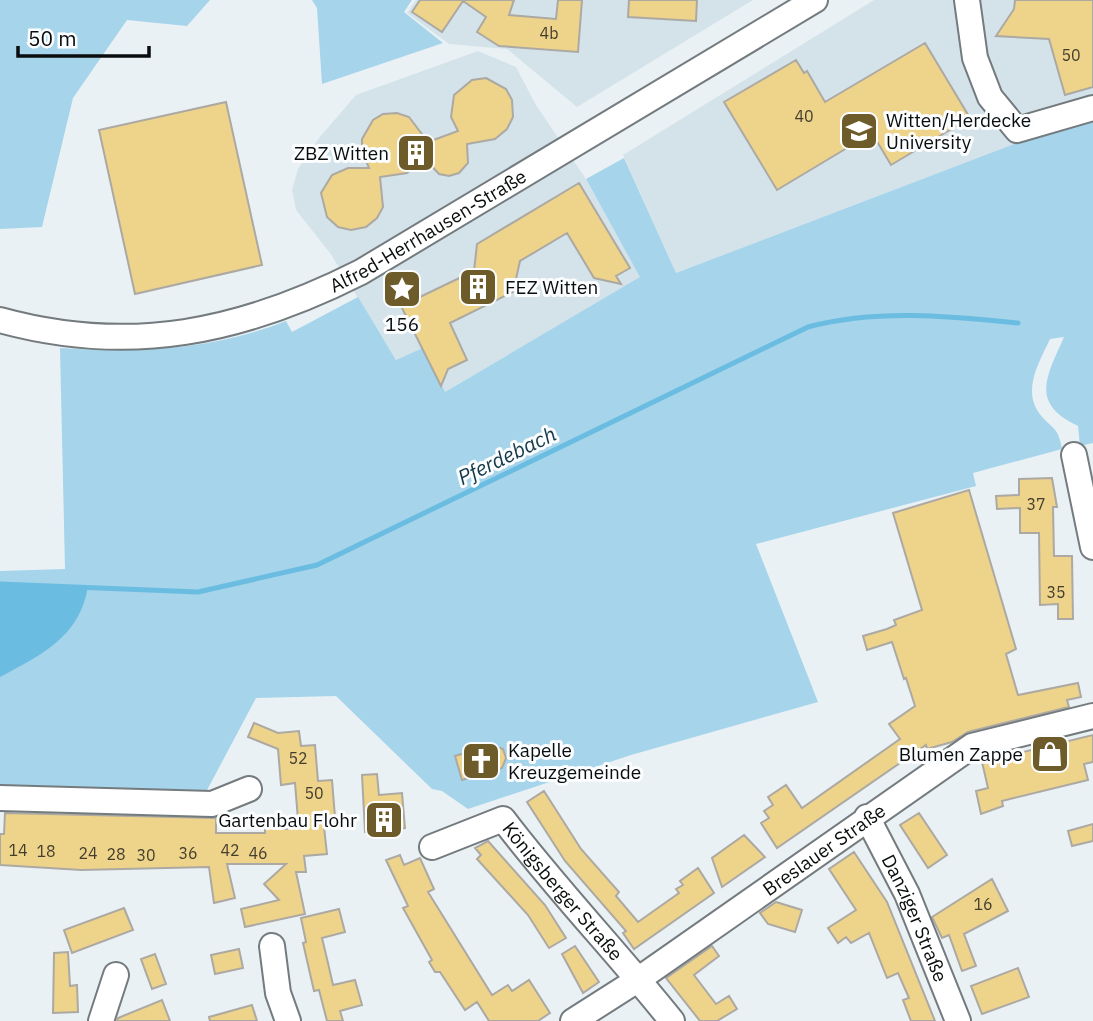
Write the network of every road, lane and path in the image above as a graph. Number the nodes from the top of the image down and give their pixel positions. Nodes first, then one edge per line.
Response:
1 (815, 0) edge
2 (967, 0) edge
3 (1093, 108) edge
4 (0, 320) edge
5 (1074, 455) dead end
6 (1093, 547) edge
7 (1093, 716) edge
8 (250, 789) dead end
9 (0, 798) edge
10 (867, 817) junction
11 (432, 847) dead end
12 (272, 946) dead end
13 (116, 975) dead end
14 (639, 979) junction
15 (101, 1021) edge
16 (288, 1021) edge
17 (573, 1021) edge
18 (672, 1021) edge
19 (958, 1021) edge

1 - 4 street, Alfred-Herrhausen-Straße
2 - 3 street
5 - 6 street
7 - 10 street, Breslauer Straße
8 - 9 street
10 - 14 street, Breslauer Straße
10 - 19 street, Danziger Straße
11 - 14 street, Königsberger Straße
12 - 16 street
13 - 15 street
14 - 17 street, Breslauer Straße
14 - 18 street, Königsberger Straße

